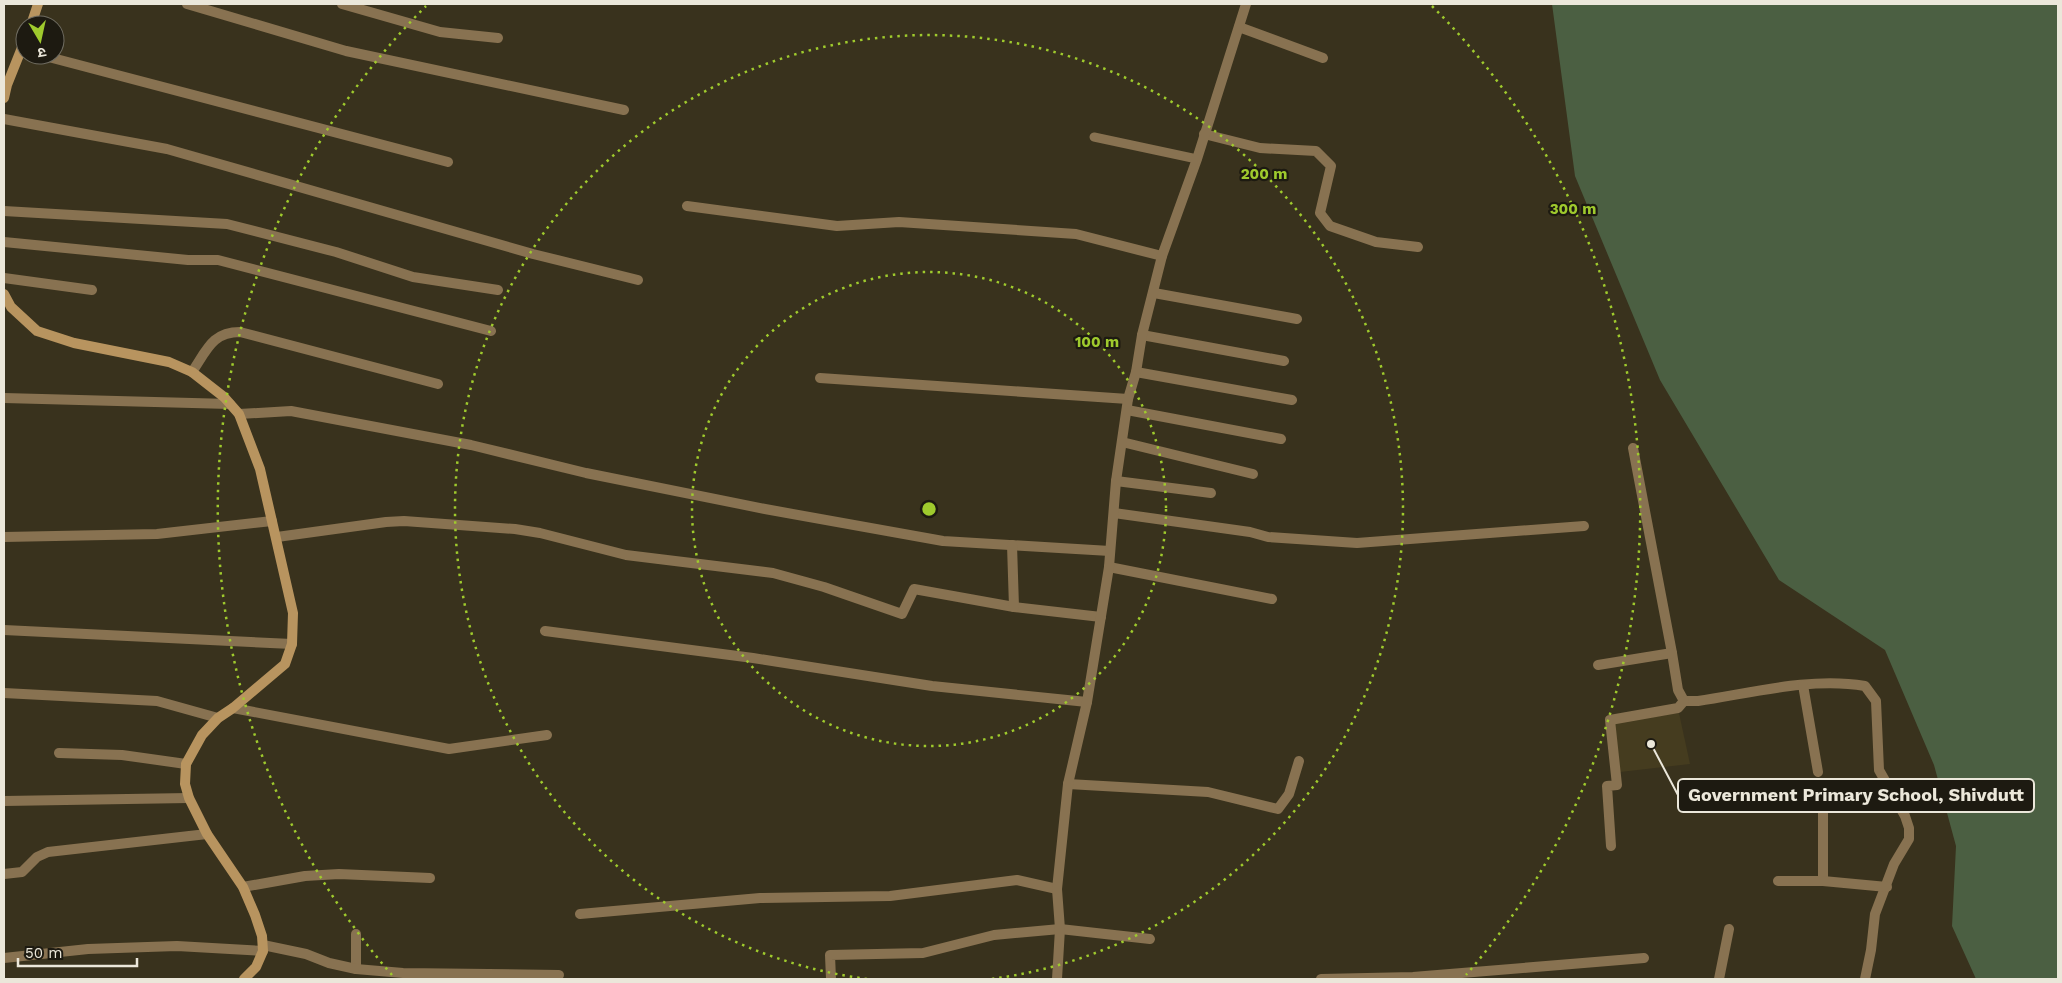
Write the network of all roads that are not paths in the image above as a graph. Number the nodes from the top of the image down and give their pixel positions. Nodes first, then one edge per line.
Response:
1 (187, 4) edge
2 (342, 4) edge
3 (1246, 4) edge
4 (1239, 27) junction
5 (498, 38) dead end
6 (1323, 58) dead end
7 (65, 61) edge
8 (16, 65) edge
9 (4, 98) edge
10 (624, 110) dead end
11 (4, 120) edge
12 (1204, 134) junction
13 (1094, 137) dead end
14 (1197, 159) junction
15 (448, 162) dead end
16 (687, 206) dead end
17 (4, 211) edge
18 (4, 242) edge
19 (1418, 246) dead end
20 (1162, 256) junction
21 (4, 278) edge
22 (638, 280) dead end
23 (92, 290) dead end
24 (498, 290) dead end
25 (1154, 293) junction
26 (4, 294) edge
27 (1297, 319) dead end
28 (492, 331) dead end
29 (1142, 335) junction
30 (1284, 361) dead end
31 (192, 372) junction
32 (1136, 372) junction
33 (820, 378) dead end
34 (438, 384) dead end
35 (4, 398) edge
36 (1128, 399) junction
37 (1292, 400) dead end
38 (230, 404) junction
39 (1127, 410) junction
40 (239, 414) junction
41 (1281, 439) dead end
42 (1122, 442) junction
43 (1633, 448) dead end
44 (1253, 474) dead end
45 (1116, 481) junction
46 (1211, 493) dead end
47 (1114, 513) junction
48 (272, 521) junction
49 (1584, 526) dead end
50 (277, 536) junction
51 (4, 537) edge
52 (1012, 545) junction
53 (1110, 551) junction
54 (1109, 567) junction
55 (1272, 599) dead end
56 (1014, 607) junction
57 (1101, 617) junction
58 (4, 630) edge
59 (545, 631) dead end
60 (292, 644) junction
61 (1672, 653) junction
62 (1598, 666) dead end
63 (1803, 685) junction
64 (4, 693) edge
65 (1684, 701) junction
66 (1087, 702) junction
67 (233, 708) junction
68 (218, 718) junction
69 (546, 735) dead end
70 (59, 753) dead end
71 (1299, 761) dead end
72 (186, 764) junction
73 (1818, 772) dead end
74 (1068, 784) junction
75 (189, 798) junction
76 (1823, 798) dead end
77 (4, 801) edge
78 (207, 834) junction
79 (1611, 846) dead end
80 (4, 874) edge
81 (430, 878) dead end
82 (1778, 881) dead end
83 (1823, 881) junction
84 (1887, 886) junction
85 (243, 887) junction
86 (1058, 889) junction
87 (580, 914) dead end
88 (1060, 929) junction
89 (1729, 929) dead end
90 (356, 934) dead end
91 (1150, 939) dead end
92 (263, 948) junction
93 (4, 958) edge
94 (1644, 958) dead end
95 (356, 969) junction
96 (559, 975) dead end
97 (244, 979) edge
98 (830, 979) edge
99 (1057, 979) edge
100 (1321, 979) edge
101 (1719, 979) edge
102 (1865, 979) edge

1 - 10 street
2 - 5 street
3 - 4 street
4 - 6 street
4 - 12 street
7 - 15 street
8 - 9 main road
11 - 22 street
12 - 14 street
12 - 19 street
13 - 14 lane
14 - 20 street
16 - 20 street
17 - 24 street
18 - 28 street
20 - 25 street
21 - 23 street
25 - 27 street
25 - 29 street
26 - 31 main road
29 - 30 street
29 - 32 street
31 - 34 street
31 - 38 main road
32 - 36 street
32 - 37 street
33 - 36 street
35 - 38 street
36 - 39 street
38 - 40 main road
39 - 41 street
39 - 42 street
40 - 48 main road
40 - 52 street
42 - 44 street
42 - 45 street
43 - 61 street
45 - 46 street
45 - 47 street
47 - 49 street
47 - 53 street
48 - 50 main road
48 - 51 street
50 - 56 street
50 - 60 main road
52 - 53 street
52 - 56 street
53 - 54 street
54 - 55 street
54 - 57 street
56 - 57 street
57 - 66 street
58 - 60 street
59 - 66 street
60 - 67 main road
61 - 62 street
61 - 65 street
63 - 65 street
63 - 73 street
63 - 84 street
64 - 68 street
65 - 79 street
66 - 74 street
67 - 68 main road
67 - 69 street
68 - 72 main road
70 - 72 street
71 - 74 street
72 - 75 main road
74 - 86 street
75 - 77 street
75 - 78 main road
76 - 83 street
78 - 80 street
78 - 85 main road
81 - 85 street
82 - 83 street
83 - 84 street
84 - 102 street
85 - 92 main road
86 - 87 street
86 - 88 street
88 - 91 street
88 - 98 street
88 - 99 street
89 - 101 street
90 - 95 street
92 - 93 street
92 - 95 street
92 - 97 main road
94 - 100 street
95 - 96 street

